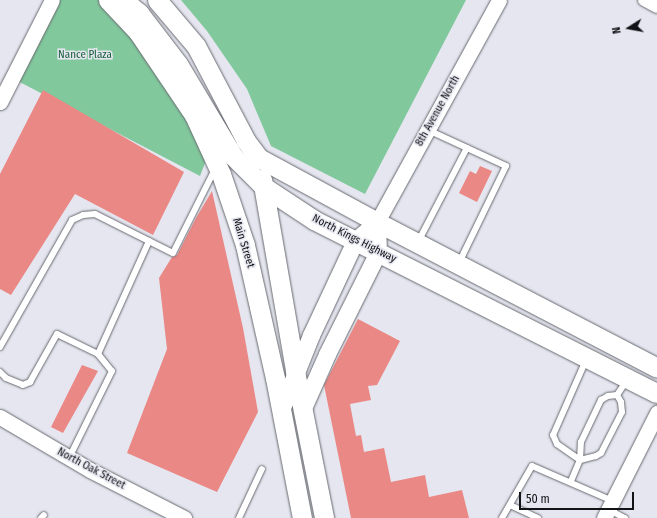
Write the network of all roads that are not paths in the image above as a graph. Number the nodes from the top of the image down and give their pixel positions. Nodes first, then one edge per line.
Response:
1 (52, 0) edge
2 (108, 0) edge
3 (123, 0) edge
4 (157, 0) edge
5 (499, 0) edge
6 (644, 0) edge
7 (657, 7) edge
8 (2, 95) edge
9 (428, 130) junction
10 (467, 148) junction
11 (259, 158) junction
12 (217, 165) junction
13 (264, 187) junction
14 (377, 222) junction
15 (149, 241) junction
16 (355, 241) junction
17 (417, 243) junction
18 (378, 252) junction
19 (458, 264) junction
20 (0, 347) edge
21 (98, 354) junction
22 (588, 357) junction
23 (657, 368) edge
24 (295, 371) junction
25 (0, 372) edge
26 (628, 378) junction
27 (657, 393) edge
28 (617, 395) junction
29 (303, 408) junction
30 (281, 410) junction
31 (657, 413) edge
32 (0, 417) edge
33 (69, 458) junction
34 (580, 460) junction
35 (262, 469) dead end
36 (571, 481) junction
37 (510, 505) junction
38 (609, 509) edge
39 (184, 518) edge
40 (239, 518) edge
41 (302, 518) edge
42 (324, 518) edge
43 (502, 518) edge
44 (538, 518) edge
45 (625, 518) edge

1 - 8 street
2 - 12 main road, Main Street
3 - 13 main road, North Kings Highway
4 - 11 main road
5 - 9 street, 8th Avenue North
6 - 7 street
9 - 10 lane
9 - 14 street, 8th Avenue North
10 - 17 lane
10 - 19 lane
11 - 13 main road
11 - 14 main road
12 - 15 lane
12 - 30 main road, Main Street
13 - 16 main road, North Kings Highway
13 - 24 main road
14 - 16 main road
14 - 17 main road
14 - 18 main road
15 - 20 lane
15 - 21 lane
16 - 18 main road, North Kings Highway
16 - 24 main road
17 - 19 main road
18 - 22 main road, North Kings Highway
18 - 29 main road
19 - 23 main road
21 - 25 lane
21 - 33 lane
22 - 26 main road, North Kings Highway
22 - 34 lane
24 - 29 main road
24 - 30 main road
26 - 27 main road, North Kings Highway
26 - 28 lane
28 - 34 lane
28 - 34 lane
29 - 42 main road
30 - 41 main road, Main Street
31 - 38 street
32 - 33 street, North Oak Street
33 - 39 street, North Oak Street
34 - 36 lane
35 - 40 lane
36 - 37 lane
36 - 38 lane
37 - 43 lane
37 - 44 lane
38 - 45 lane

